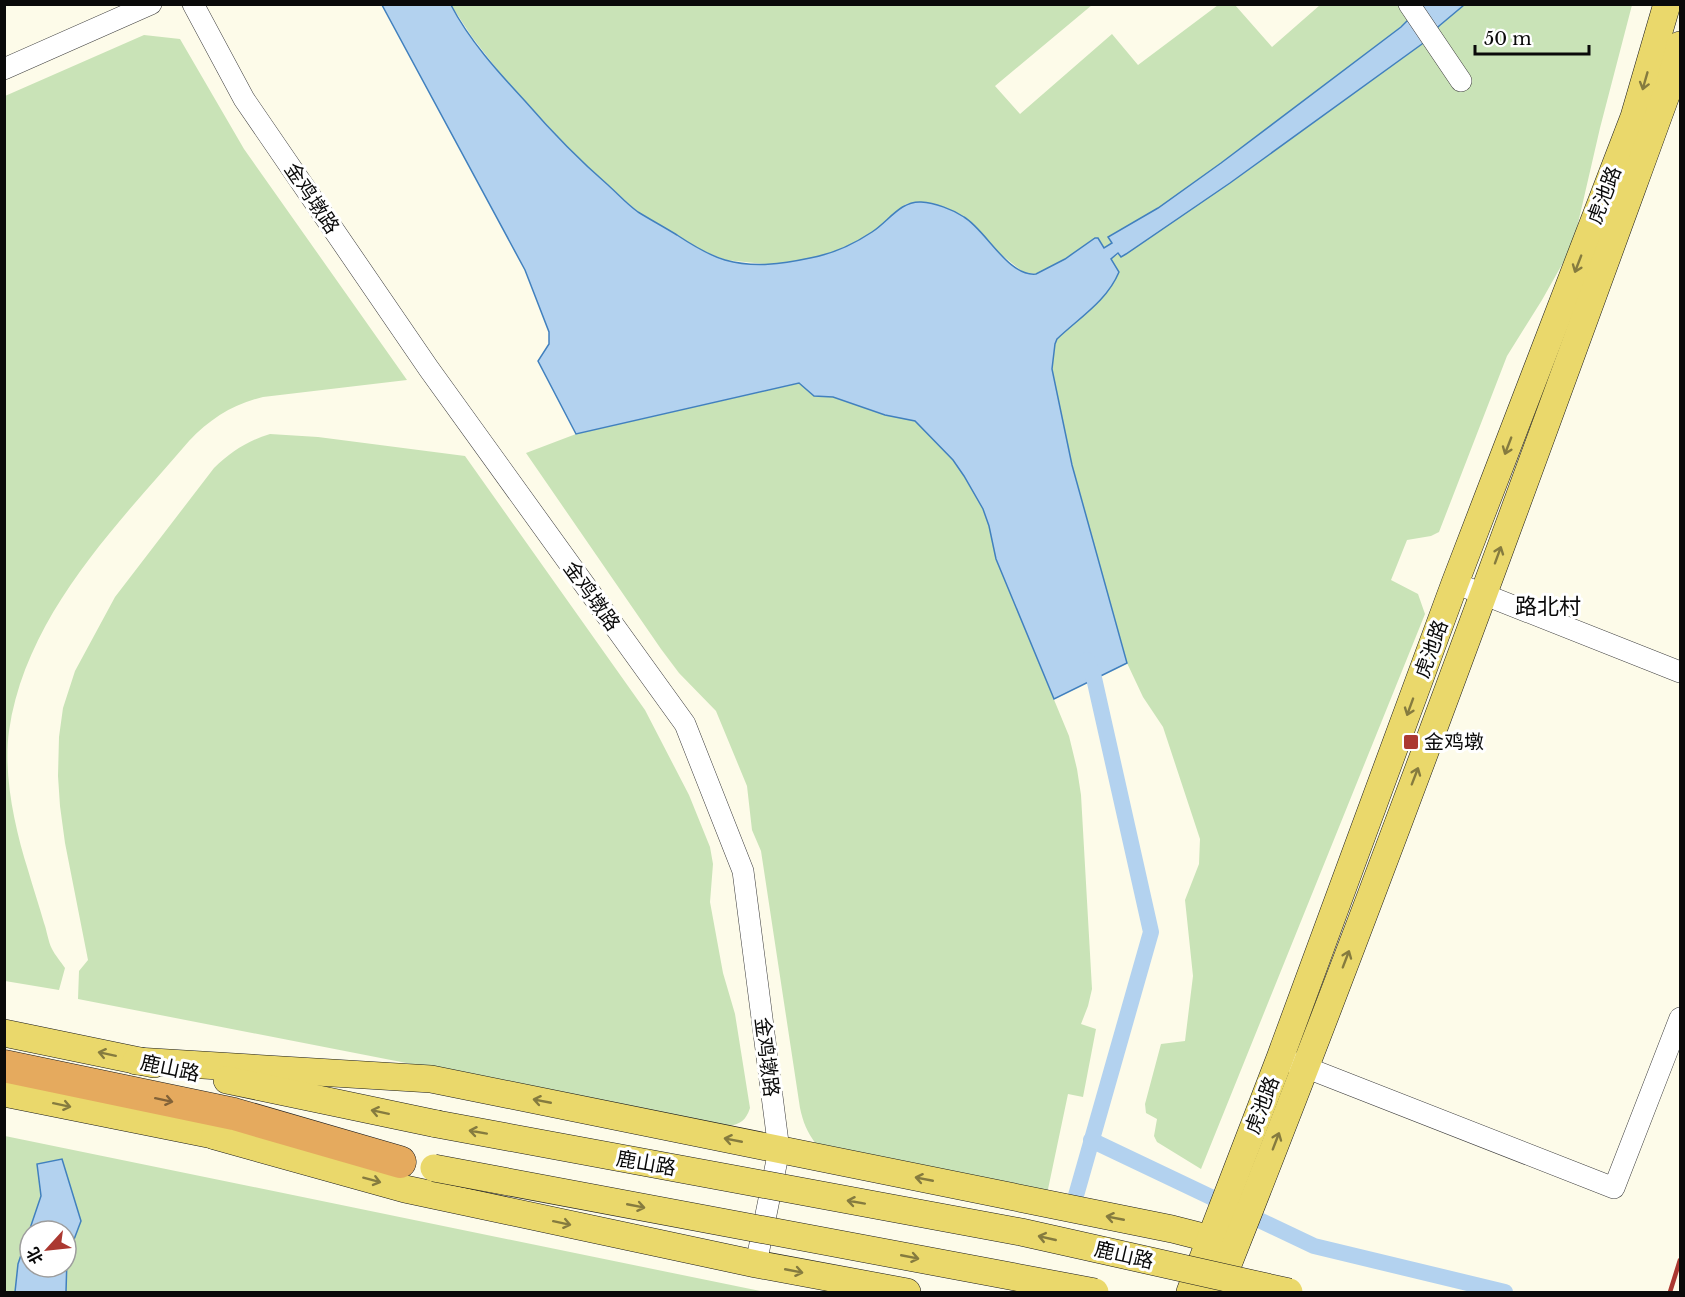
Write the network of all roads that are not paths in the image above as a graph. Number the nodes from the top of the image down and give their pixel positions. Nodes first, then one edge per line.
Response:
1 (151, 4) edge
2 (193, 4) edge
3 (1409, 4) edge
4 (1667, 4) edge
5 (1680, 45) edge
6 (4, 69) edge
7 (1461, 81) dead end
8 (1455, 583) junction
9 (1484, 594) junction
10 (1680, 672) edge
11 (1680, 1021) edge
12 (4, 1033) edge
13 (136, 1060) junction
14 (1292, 1062) junction
15 (4, 1066) edge
16 (4, 1093) edge
17 (214, 1136) junction
18 (779, 1149) junction
19 (400, 1162) junction
20 (1227, 1232) junction
21 (756, 1264) junction
22 (1094, 1292) edge
23 (907, 1293) edge
24 (1190, 1293) edge
25 (1217, 1293) edge
26 (1288, 1293) edge

1 - 6 street
2 - 18 street, 金鸡墩路
3 - 7 street
4 -> 8 main road, 虎池路
9 -> 5 main road, 虎池路
8 - 9 street
8 -> 14 main road, 虎池路
9 - 10 street
14 -> 9 main road, 虎池路
11 - 14 street
13 -> 12 main road, 鹿山路
18 -> 13 main road
26 -> 13 main road, 鹿山路, bridge
14 - 20 main road, 虎池路
15 -> 19 highway
16 -> 17 main road
17 - 19 main road
17 -> 21 main road
20 -> 18 main road
18 - 21 street, 金鸡墩路
19 -> 22 main road, bridge
20 - 24 main road, 虎池路
20 - 25 main road, 虎池路
21 -> 23 main road

